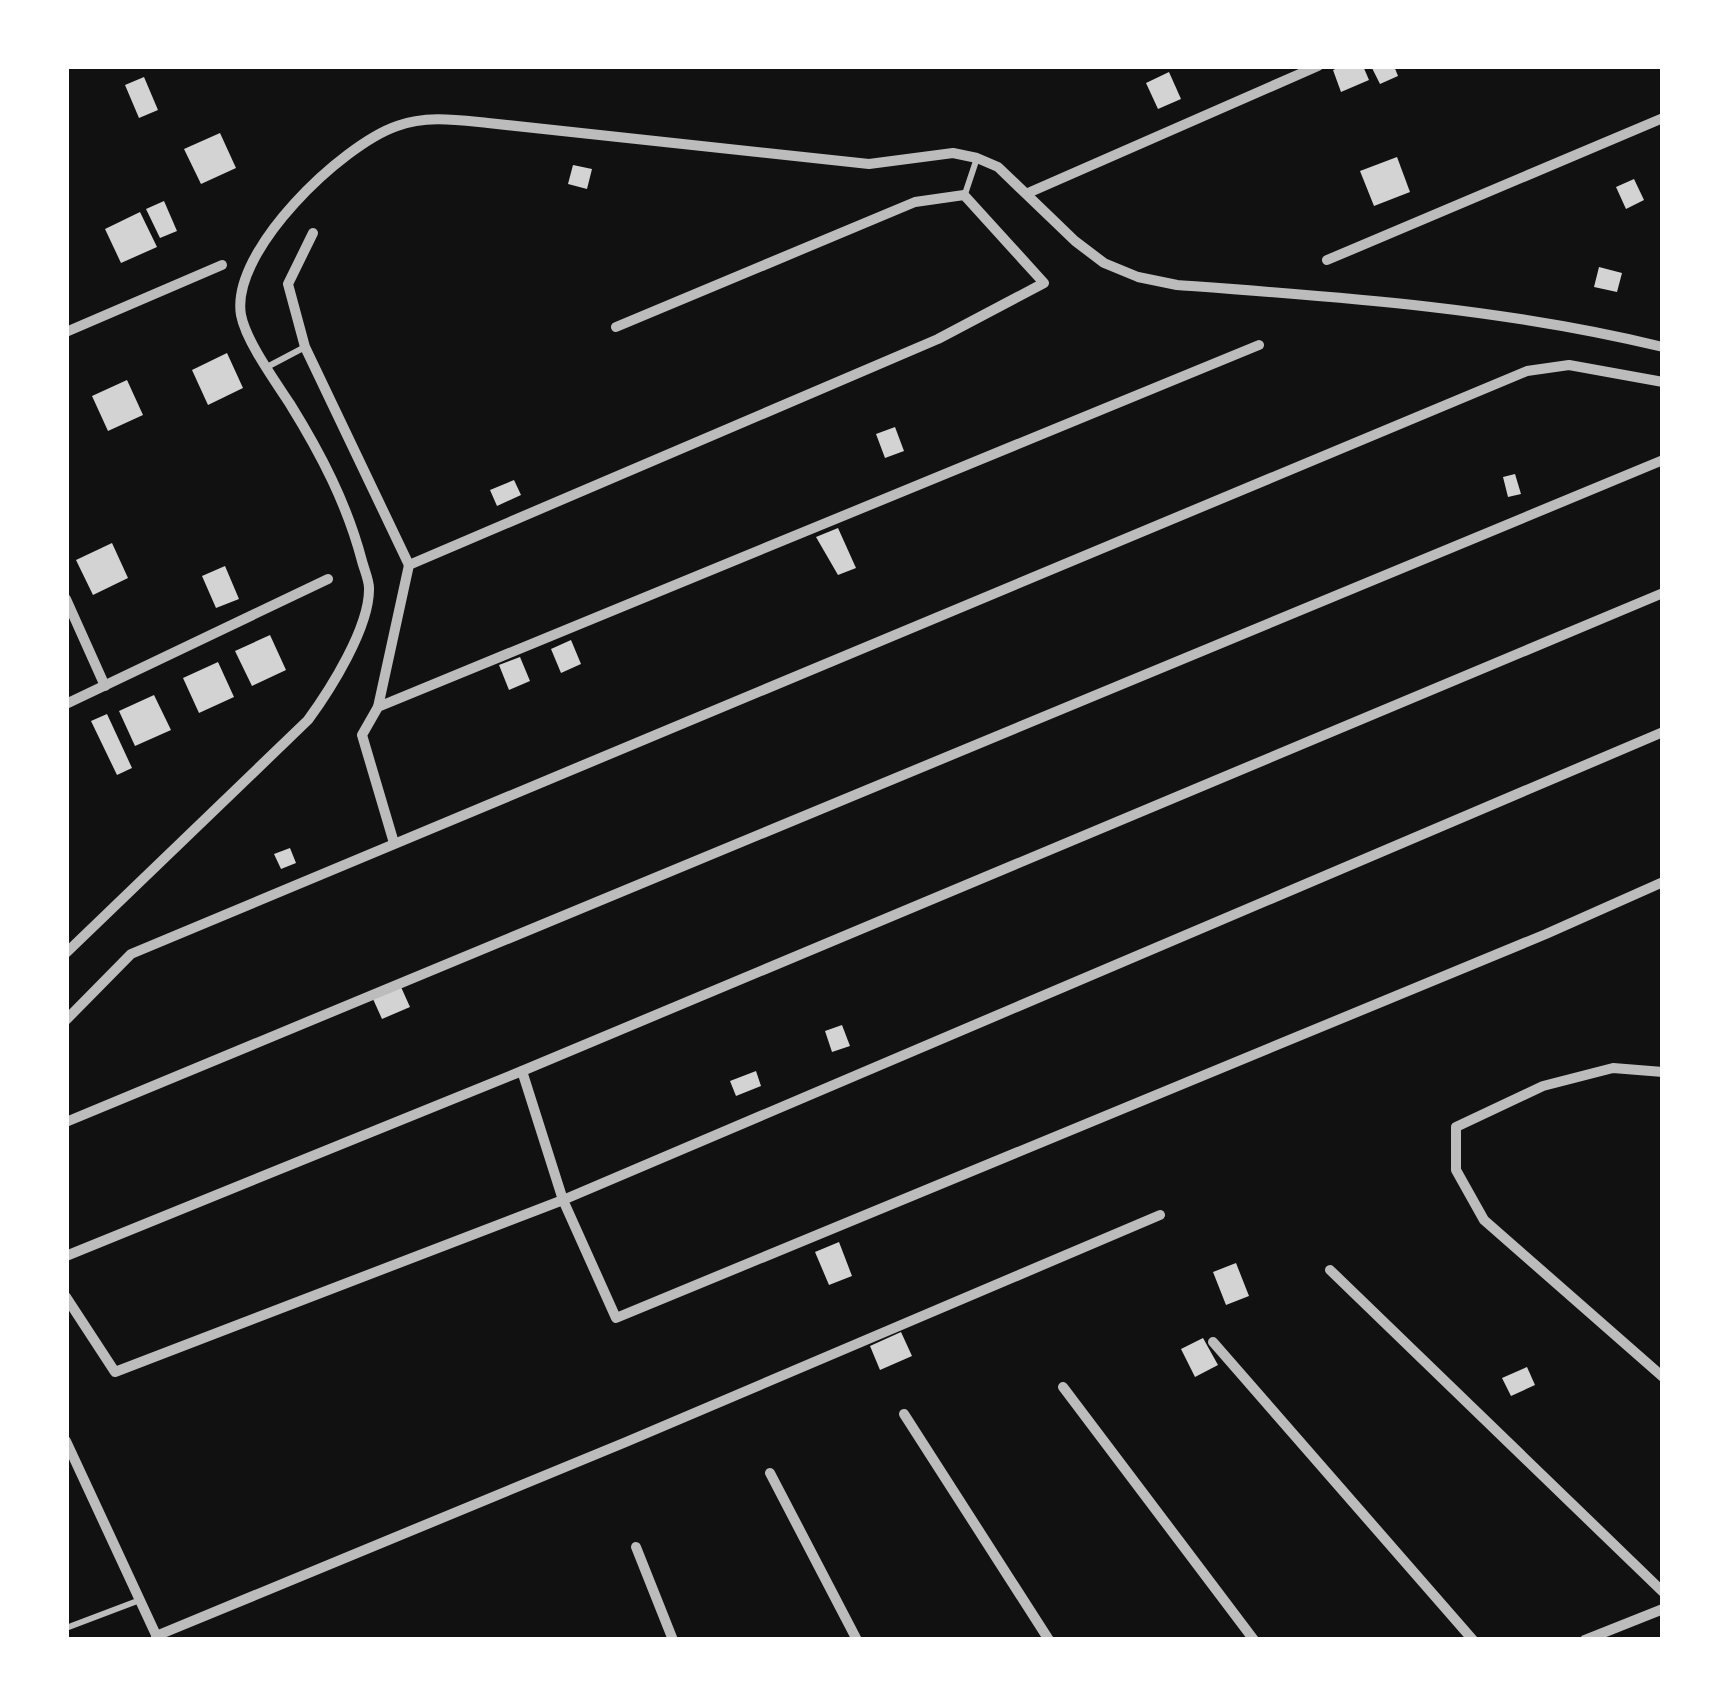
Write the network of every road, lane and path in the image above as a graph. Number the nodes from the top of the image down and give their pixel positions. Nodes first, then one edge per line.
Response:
1 (1318, 66) edge
2 (1663, 118) edge
3 (977, 158) junction
4 (1028, 194) junction
5 (964, 195) junction
6 (313, 233) dead end
7 (1327, 260) dead end
8 (222, 266) dead end
9 (616, 327) dead end
10 (66, 332) edge
11 (1259, 345) dead end
12 (305, 347) junction
13 (1663, 347) edge
14 (266, 367) junction
15 (1663, 382) edge
16 (1663, 460) edge
17 (409, 565) junction
18 (328, 579) dead end
19 (1663, 593) edge
20 (66, 599) edge
21 (105, 686) junction
22 (66, 704) edge
23 (378, 707) junction
24 (1663, 732) edge
25 (394, 843) junction
26 (1663, 881) edge
27 (66, 953) edge
28 (66, 1020) edge
29 (522, 1071) junction
30 (1663, 1072) edge
31 (66, 1123) edge
32 (563, 1200) junction
33 (1160, 1215) dead end
34 (66, 1256) edge
35 (1330, 1270) dead end
36 (66, 1297) edge
37 (1213, 1342) dead end
38 (1663, 1377) edge
39 (1063, 1387) dead end
40 (904, 1414) dead end
41 (66, 1441) edge
42 (770, 1473) dead end
43 (636, 1547) dead end
44 (1663, 1592) edge
45 (140, 1600) junction
46 (1663, 1609) edge
47 (66, 1628) edge
48 (158, 1638) edge
49 (674, 1640) edge
50 (857, 1640) edge
51 (1049, 1640) edge
52 (1254, 1640) edge
53 (1473, 1640) edge
54 (1585, 1640) edge

1 - 4 street
2 - 7 street
3 - 4 street
3 - 5 lane
3 - 14 street
4 - 13 street
5 - 9 street
5 - 17 street
6 - 12 street
8 - 10 street
11 - 23 street
12 - 14 lane
12 - 17 street
14 - 27 street
15 - 25 street
16 - 31 street
17 - 23 street
18 - 21 street
19 - 29 street
20 - 21 street
21 - 22 street
23 - 25 street
24 - 32 street
25 - 28 street
26 - 32 street
29 - 32 street
29 - 34 street
30 - 38 street
32 - 36 street
33 - 48 street
35 - 44 street
37 - 53 street
39 - 52 street
40 - 51 street
41 - 45 street
42 - 50 street
43 - 49 street
45 - 47 lane
45 - 48 street
46 - 54 street

